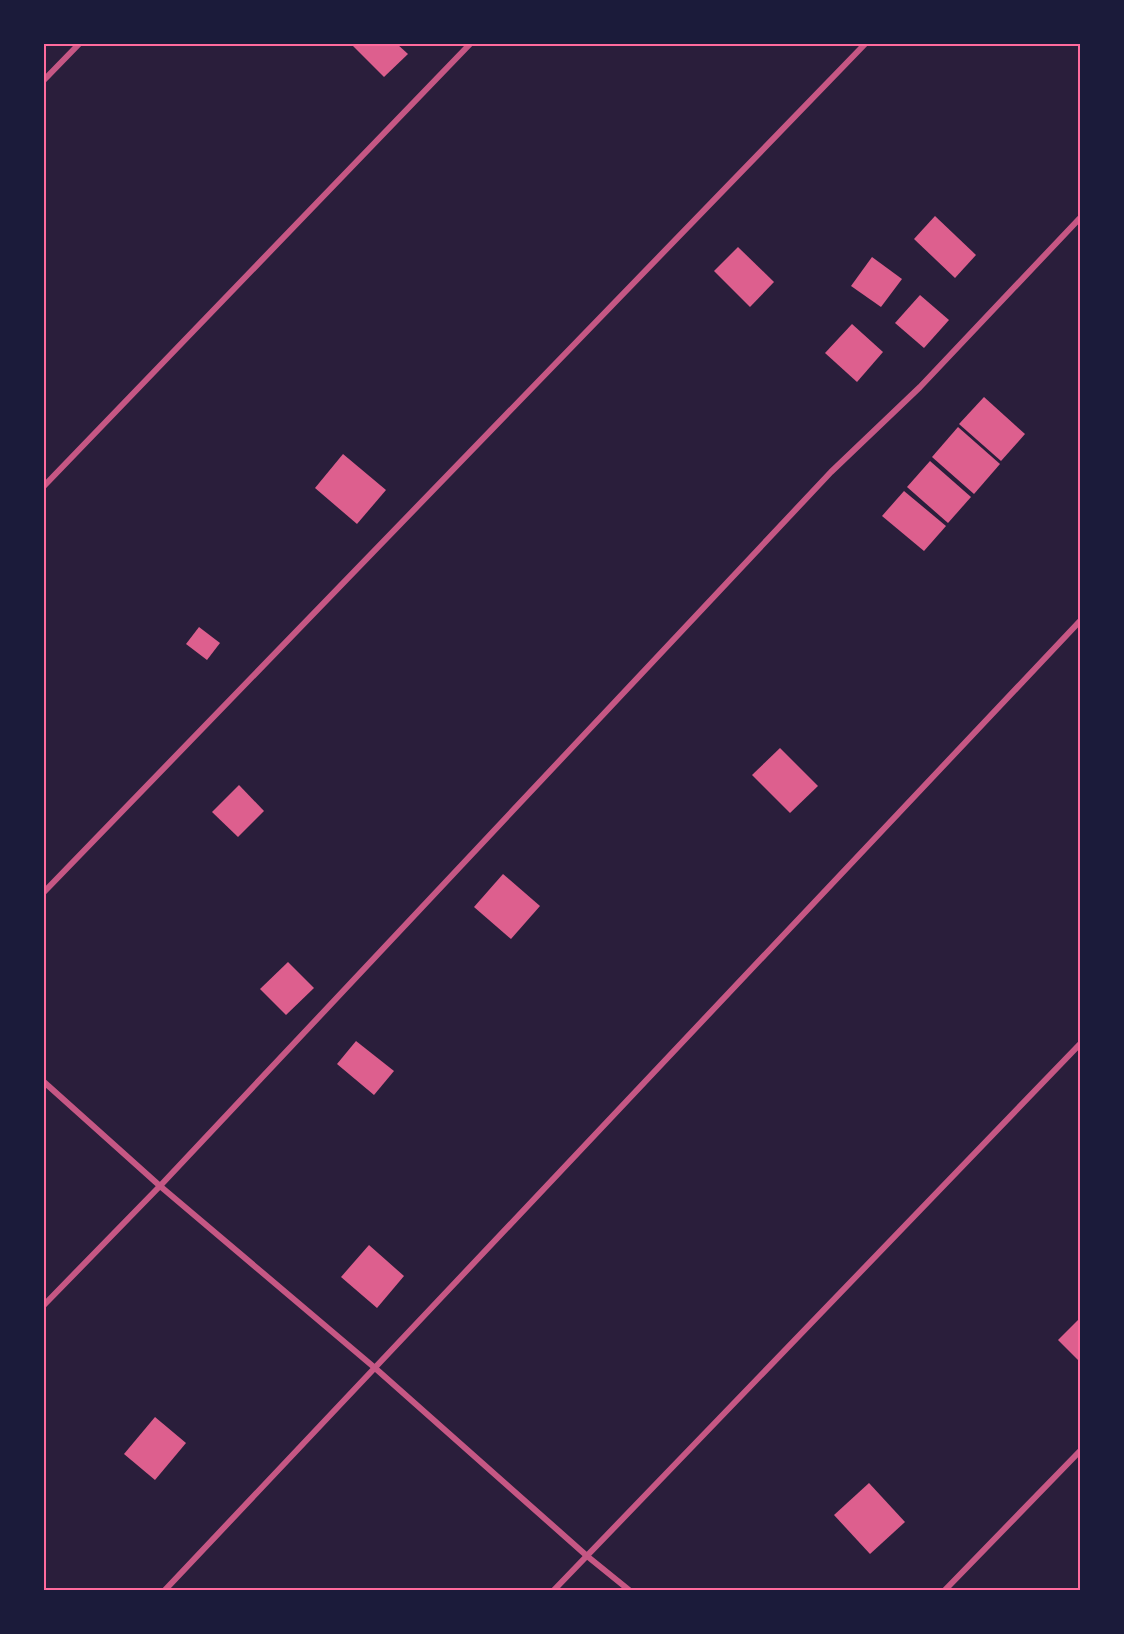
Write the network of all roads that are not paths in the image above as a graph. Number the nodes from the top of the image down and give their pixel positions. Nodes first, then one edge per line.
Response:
1 (79, 44) edge
2 (470, 44) edge
3 (865, 44) edge
4 (44, 80) edge
5 (1080, 218) edge
6 (44, 486) edge
7 (1080, 621) edge
8 (44, 892) edge
9 (1080, 1044) edge
10 (44, 1082) edge
11 (160, 1186) junction
12 (44, 1305) edge
13 (375, 1368) junction
14 (1080, 1451) edge
15 (587, 1556) junction
16 (165, 1590) edge
17 (554, 1590) edge
18 (629, 1590) edge
19 (945, 1590) edge

1 - 4 street
2 - 6 street
3 - 8 street
5 - 11 street
7 - 13 street
9 - 15 street
10 - 11 street
11 - 12 street
11 - 13 street
13 - 15 street
13 - 16 street
14 - 19 street
15 - 17 street
15 - 18 street

